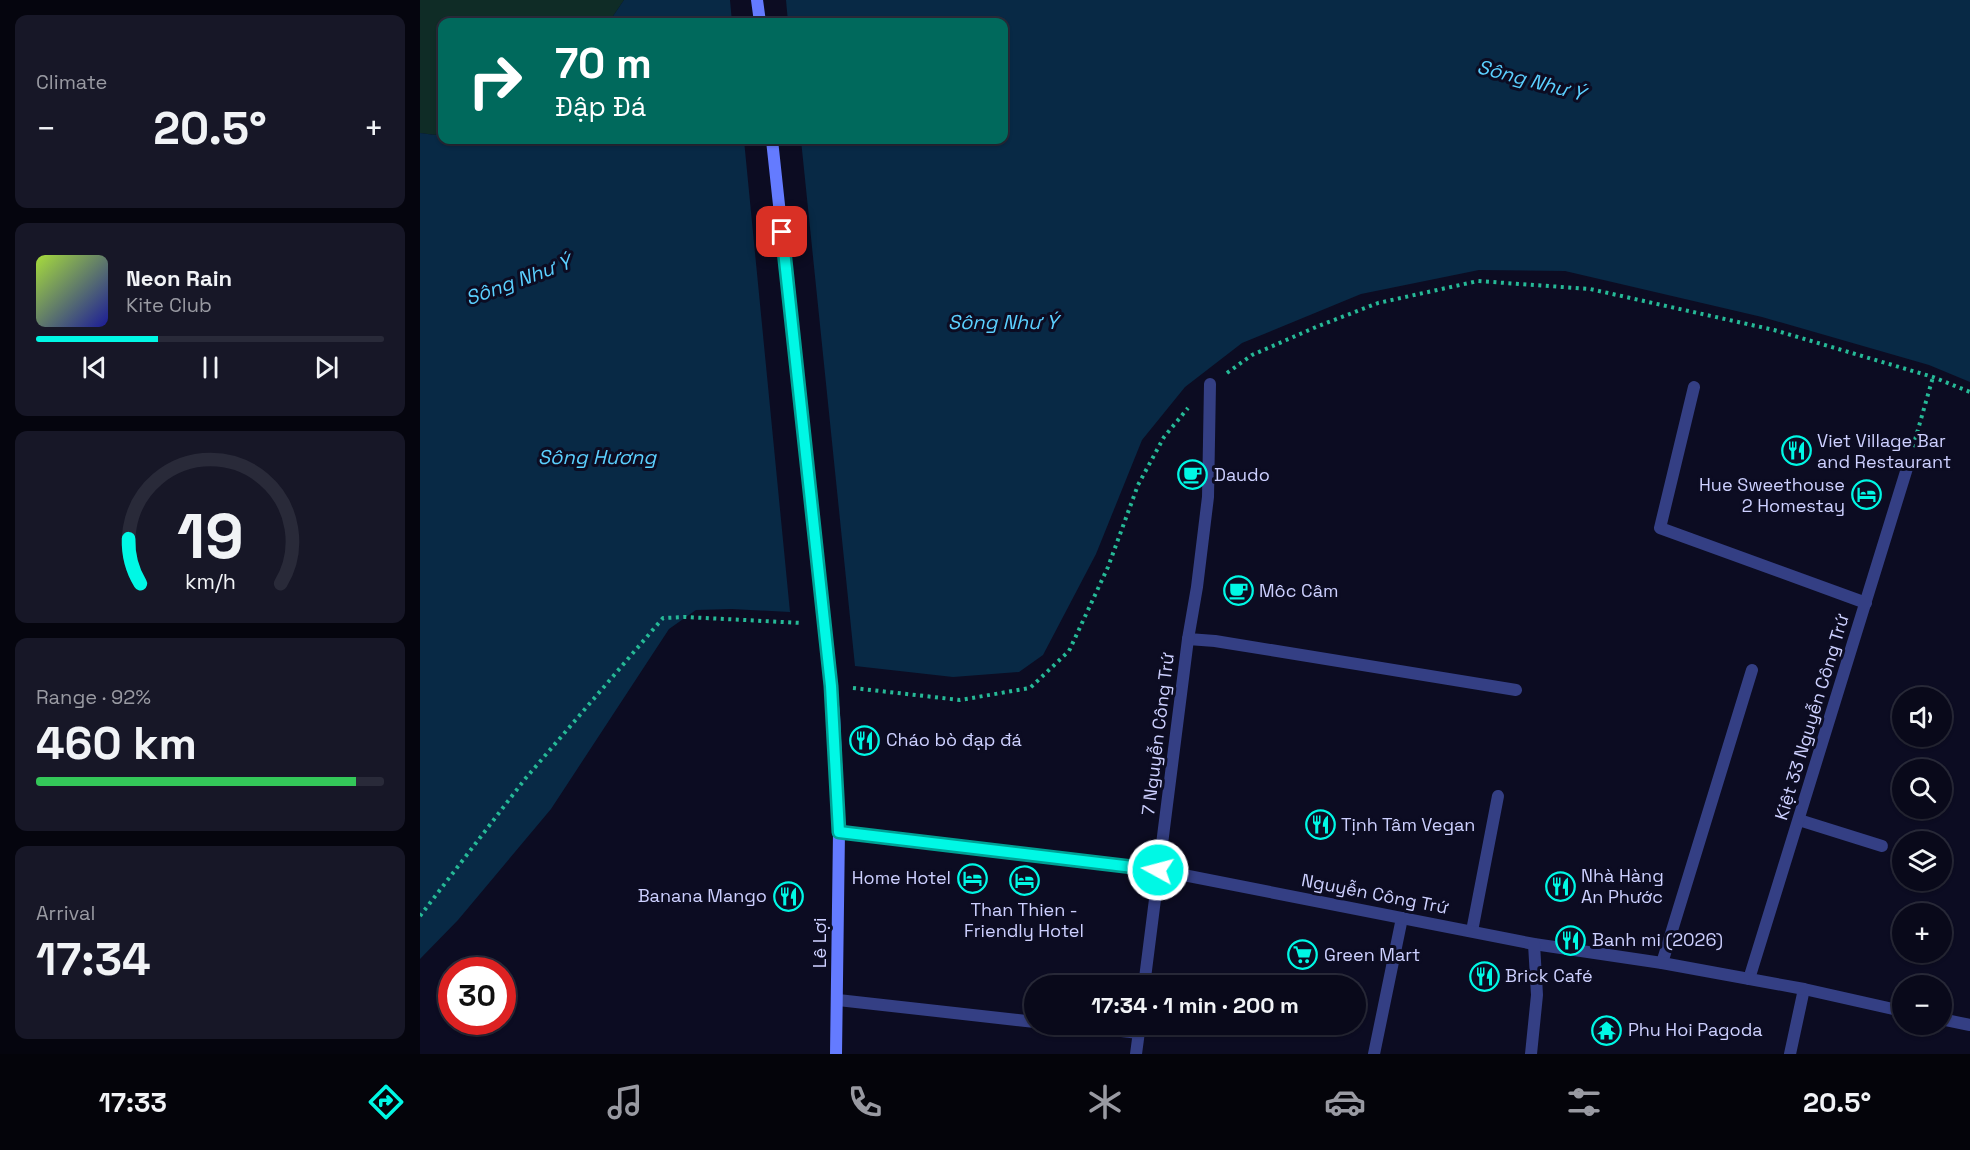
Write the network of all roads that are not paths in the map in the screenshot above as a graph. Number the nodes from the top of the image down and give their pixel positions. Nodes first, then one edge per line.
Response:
1 (757, 0) edge
2 (759, 18) edge
3 (772, 144) edge
4 (1210, 384) road end
5 (1694, 387) dead end
6 (1908, 465) road end
7 (1866, 603) junction
8 (1188, 639) junction
9 (1752, 670) dead end
10 (1516, 690) dead end
11 (1498, 796) dead end
12 (1799, 820) junction
13 (839, 832) junction
14 (1882, 846) dead end
15 (1158, 870) junction
16 (1402, 918) junction
17 (1473, 931) junction
18 (1534, 944) junction
19 (1662, 963) junction
20 (1145, 975) edge
21 (1749, 979) junction
22 (1804, 989) junction
23 (838, 1000) junction
24 (1892, 1009) edge
25 (1024, 1021) edge
26 (1952, 1021) edge
27 (1970, 1025) edge
28 (1138, 1035) edge
29 (836, 1054) edge
30 (1136, 1054) edge
31 (1374, 1054) edge
32 (1531, 1054) edge
33 (1790, 1054) edge

1 - 2 main road
3 - 13 main road, Lê Lợi
4 - 8 street, 7 Nguyễn Công Trứ
5 - 7 street
6 - 7 street, Kiệt 33 Nguyễn Công Trứ
7 - 12 street, Kiệt 33 Nguyễn Công Trứ
8 - 10 street
8 - 15 street, 7 Nguyễn Công Trứ
9 - 19 street
11 - 17 street
12 - 14 street
12 - 21 street, Kiệt 33 Nguyễn Công Trứ
13 - 15 street, Nguyễn Công Trứ
13 - 23 main road, Lê Lợi
15 - 16 street, Nguyễn Công Trứ
15 - 20 street, 7 Nguyễn Công Trứ
16 - 17 street, Nguyễn Công Trứ
16 - 31 street
17 - 18 street, Nguyễn Công Trứ
18 - 19 street, Nguyễn Công Trứ
18 - 32 street
19 - 21 street, Nguyễn Công Trứ
21 - 22 street, Nguyễn Công Trứ
22 - 24 street, Nguyễn Công Trứ
22 - 33 street
23 - 25 street
23 - 29 main road, Lê Lợi
26 - 27 street
28 - 30 street

